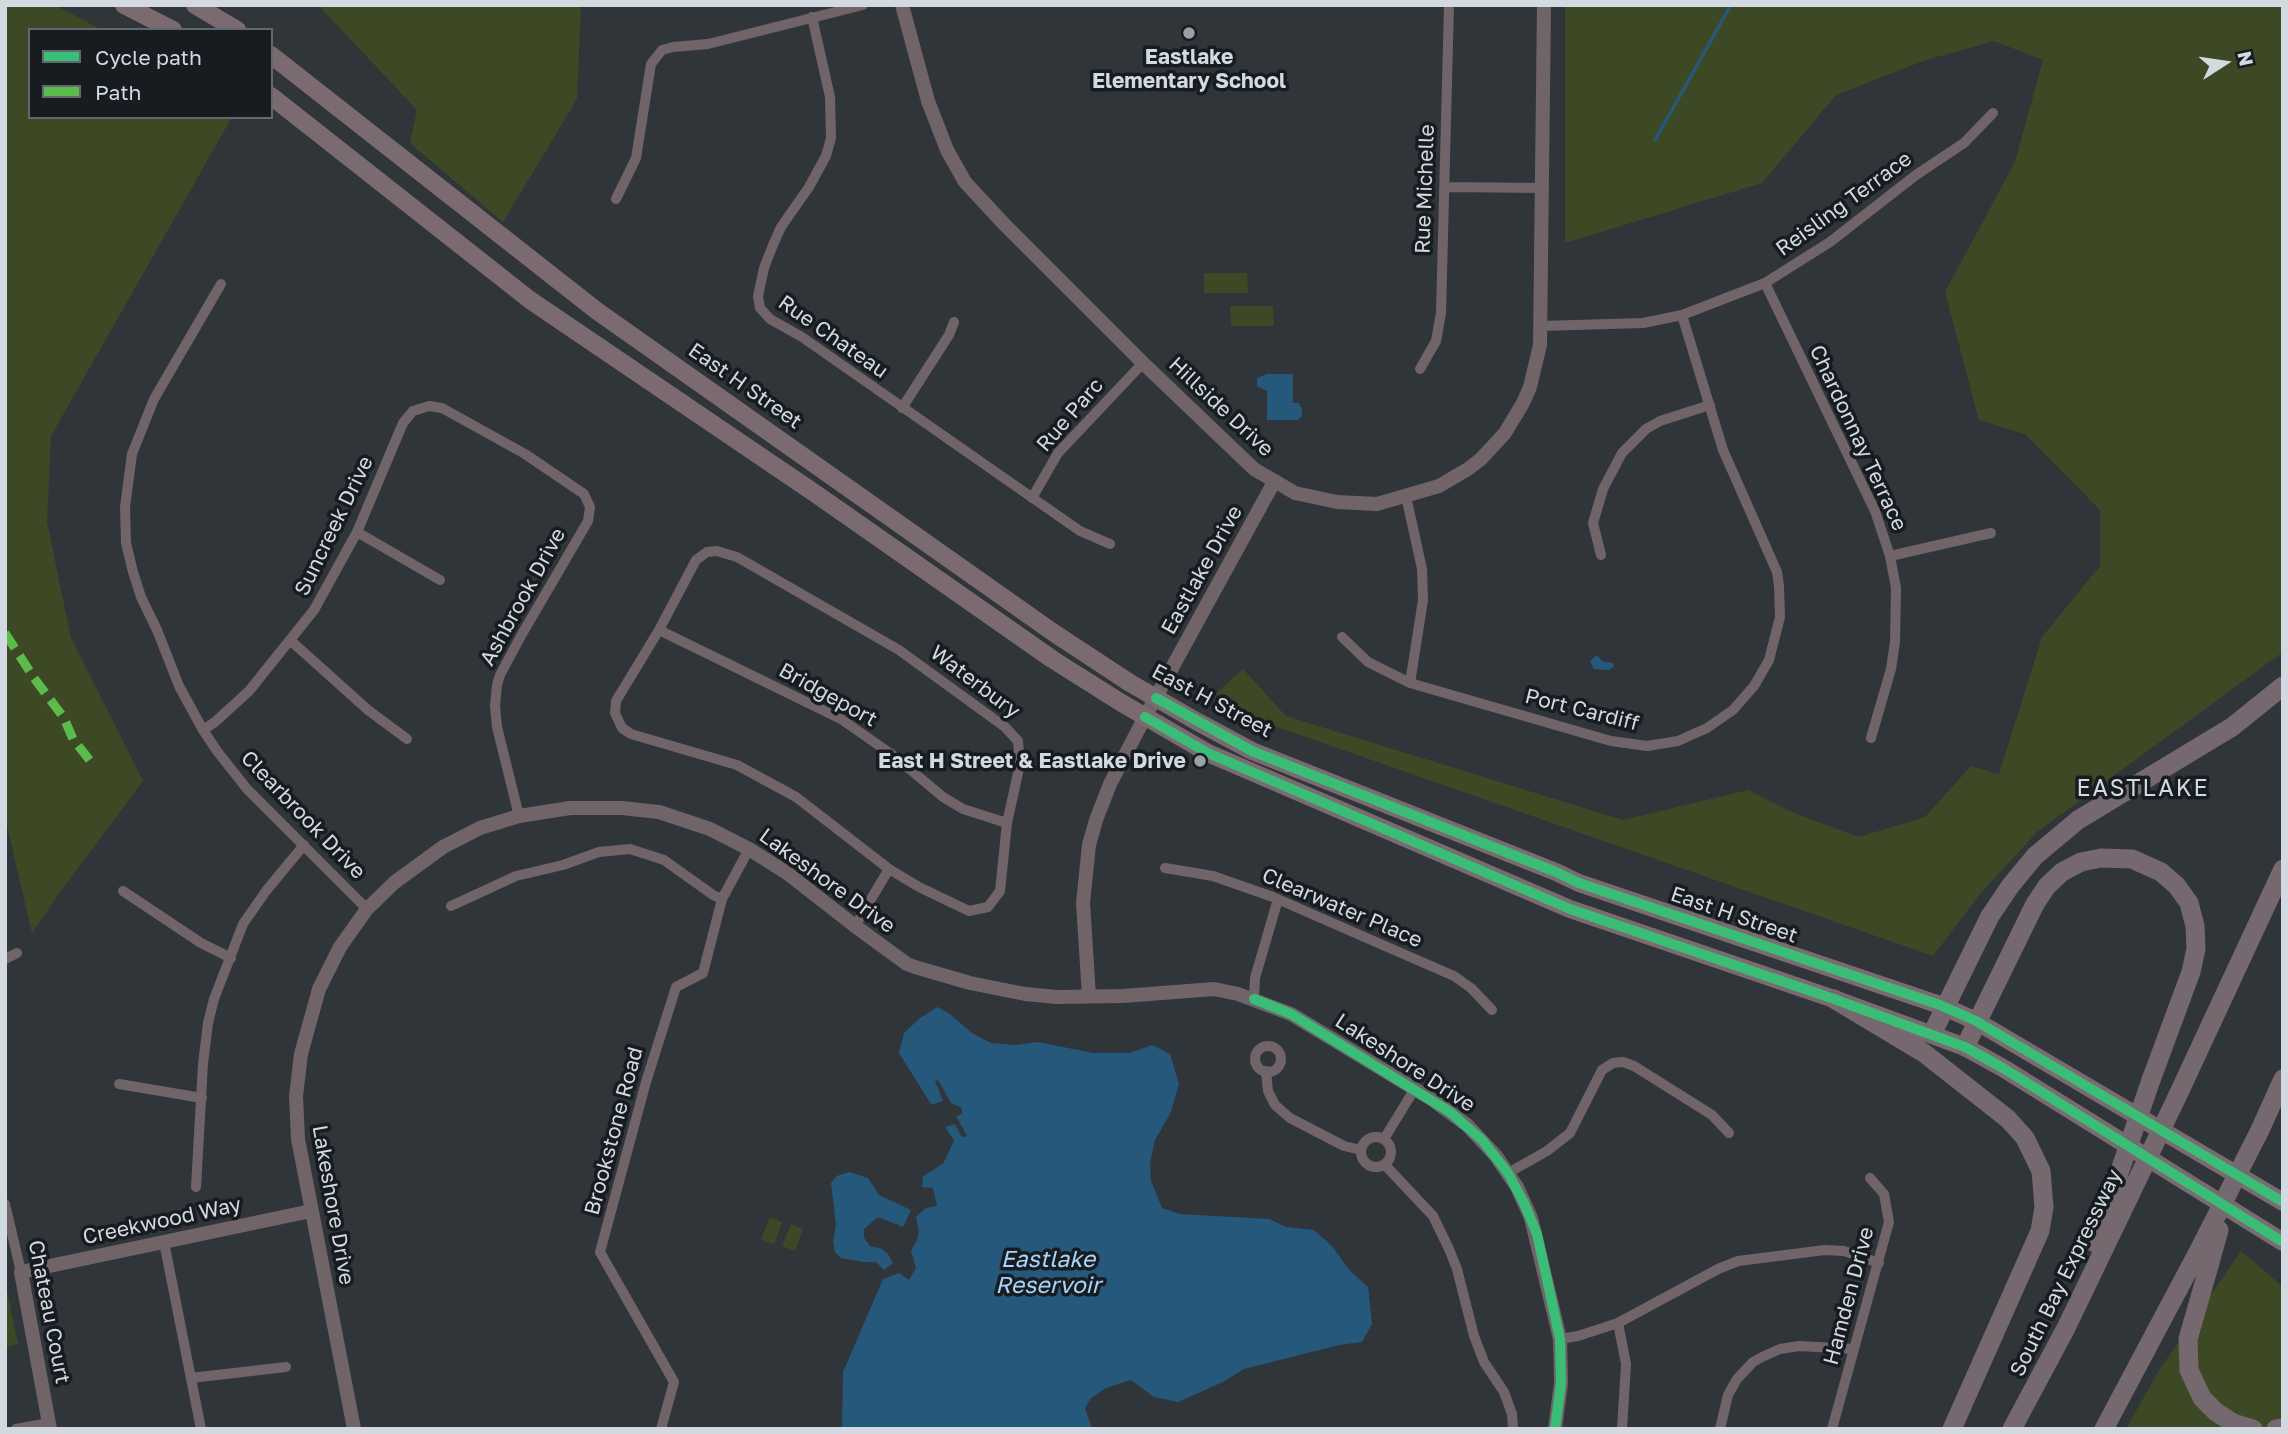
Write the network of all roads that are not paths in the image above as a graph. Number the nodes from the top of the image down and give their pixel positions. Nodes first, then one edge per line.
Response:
1 (124, 5) edge
2 (195, 5) edge
3 (863, 5) edge
4 (902, 5) edge
5 (1449, 5) edge
6 (1544, 5) edge
7 (813, 17) junction
8 (169, 28) edge
9 (234, 28) edge
10 (273, 57) edge
11 (273, 98) edge
12 (1993, 113) dead end
13 (1445, 187) junction
14 (1543, 188) junction
15 (616, 199) dead end
16 (1765, 283) junction
17 (221, 284) dead end
18 (1682, 315) junction
19 (954, 322) dead end
20 (1541, 326) junction
21 (1143, 363) junction
22 (1420, 369) dead end
23 (1710, 405) junction
24 (902, 408) junction
25 (403, 423) joint
26 (1274, 482) junction
27 (1406, 496) junction
28 (1031, 498) junction
29 (357, 532) junction
30 (1991, 533) dead end
31 (1110, 544) dead end
32 (1601, 555) dead end
33 (1890, 556) junction
34 (440, 580) dead end
35 (659, 631) junction
36 (1342, 637) dead end
37 (290, 640) junction
38 (1410, 683) junction
39 (2283, 686) edge
40 (1156, 698) junction
41 (1145, 717) junction
42 (203, 730) junction
43 (1871, 738) dead end
44 (407, 739) dead end
45 (519, 816) junction
46 (1007, 823) junction
47 (304, 845) junction
48 (749, 849) junction
49 (1165, 867) dead end
50 (889, 869) junction
51 (2283, 869) edge
52 (123, 891) dead end
53 (1278, 899) junction
54 (722, 900) junction
55 (451, 906) dead end
56 (367, 909) junction
57 (855, 926) junction
58 (17, 953) dead end
59 (231, 958) junction
60 (5, 959) edge
61 (1089, 996) junction
62 (1254, 999) junction
63 (1834, 999) junction
64 (1946, 1008) junction
65 (1492, 1010) dead end
66 (1976, 1021) junction
67 (1932, 1034) junction
68 (1965, 1047) junction
69 (1266, 1071) dead end
70 (2283, 1079) edge
71 (118, 1084) dead end
72 (1414, 1090) junction
73 (202, 1098) junction
74 (1729, 1133) dead end
75 (1384, 1139) junction
76 (1361, 1150) junction
77 (1385, 1165) junction
78 (1508, 1173) junction
79 (1870, 1178) dead end
80 (196, 1187) dead end
81 (2122, 1190) junction
82 (2283, 1202) edge
83 (5, 1204) edge
84 (311, 1211) junction
85 (164, 1242) junction
86 (2283, 1242) edge
87 (2203, 1260) junction
88 (1879, 1263) junction
89 (20, 1272) junction
90 (1618, 1323) junction
91 (1560, 1339) junction
92 (1854, 1349) junction
93 (286, 1367) dead end
94 (191, 1378) junction
95 (50, 1426) edge
96 (2283, 1428) edge
97 (16, 1429) edge
98 (201, 1429) edge
99 (354, 1429) edge
100 (661, 1429) edge
101 (1513, 1429) edge
102 (1555, 1429) edge
103 (1622, 1429) edge
104 (1720, 1429) edge
105 (1832, 1429) edge
106 (1952, 1429) edge
107 (2012, 1429) edge
108 (2104, 1429) edge
109 (2253, 1429) edge
110 (2276, 1429) edge

1 - 8 main road
2 - 9 main road
3 - 7 street
4 - 21 street, Hillside Drive
5 - 13 street, Rue Michelle
6 - 14 street, Hillside Drive
7 - 15 street
7 - 24 street, Rue Chateau
10 - 40 main road, East H Street
11 - 41 main road, East H Street
12 - 16 street, Reisling Terrace
13 - 14 street
13 - 22 street, Rue Michelle
14 - 20 street, Hillside Drive
16 - 18 street, Reisling Terrace
16 - 33 street, Chardonnay Terrace
17 - 42 street, Clearbrook Drive
18 - 20 street, Reisling Terrace
18 - 23 street, Port Cardiff
19 - 24 street
20 - 27 street, Hillside Drive
21 - 26 street, Hillside Drive
21 - 28 street, Rue Parc
23 - 32 street
23 - 38 street, Port Cardiff
24 - 28 street, Rue Chateau
25 - 29 street, Suncreek Drive
25 - 45 street, Ashbrook Drive
26 - 27 street, Hillside Drive
26 - 40 street, Eastlake Drive
27 - 38 street
28 - 31 street, Rue Chateau
29 - 34 street
29 - 37 street, Suncreek Drive
30 - 33 street
33 - 43 street, Chardonnay Terrace
35 - 46 street, Bridgeport
35 - 46 street, Waterbury
35 - 50 street, Waterbury
36 - 38 street, Port Cardiff
37 - 42 street, Suncreek Drive
37 - 44 street
39 - 64 highway
40 - 41 street, Eastlake Drive
40 - 64 main road, East H Street
41 - 61 street, Eastlake Drive
41 - 63 main road, East H Street
42 - 47 street, Clearbrook Drive
45 - 48 street, Lakeshore Drive
45 - 56 street, Lakeshore Drive
46 - 50 street, Waterbury
47 - 56 street, Clearbrook Drive
47 - 59 street
48 - 54 street, Brookstone Road
48 - 57 street, Lakeshore Drive
49 - 53 street, Clearwater Place
50 - 57 street
51 - 81 highway, South Bay Expressway, bridge
52 - 59 street
53 - 62 street
53 - 65 street, Clearwater Place
54 - 55 street
54 - 100 street, Brookstone Road
56 - 84 street, Lakeshore Drive
57 - 61 street, Lakeshore Drive
58 - 60 street
59 - 73 street
61 - 62 street, Lakeshore Drive
62 - 72 street, Lakeshore Drive
63 - 67 main road, East H Street
63 - 106 highway
64 - 66 main road, East H Street
64 - 67 highway
66 - 68 highway
66 - 81 highway, bridge
66 - 82 main road, East H Street
67 - 68 main road, East H Street
68 - 86 main road, East H Street
69 - 76 street
70 - 87 highway, bridge
71 - 73 street
72 - 75 street
72 - 78 street, Lakeshore Drive
73 - 80 street
74 - 78 street
75 - 76 street
75 - 77 street
76 - 77 street
77 - 101 street
78 - 91 street, Lakeshore Drive
79 - 88 street, Hamden Drive
81 - 107 highway, South Bay Expressway
83 - 89 street, Chateau Court
84 - 85 street, Creekwood Way
84 - 99 street, Lakeshore Drive
85 - 89 street, Creekwood Way
85 - 94 street
87 - 108 highway
87 - 109 highway
88 - 90 street
88 - 92 street, Hamden Drive
89 - 95 street, Chateau Court
90 - 91 street
90 - 103 street
91 - 102 street, Lakeshore Drive
92 - 104 street
92 - 105 street, Hamden Drive
93 - 94 street
94 - 98 street
95 - 97 street
96 - 110 highway

